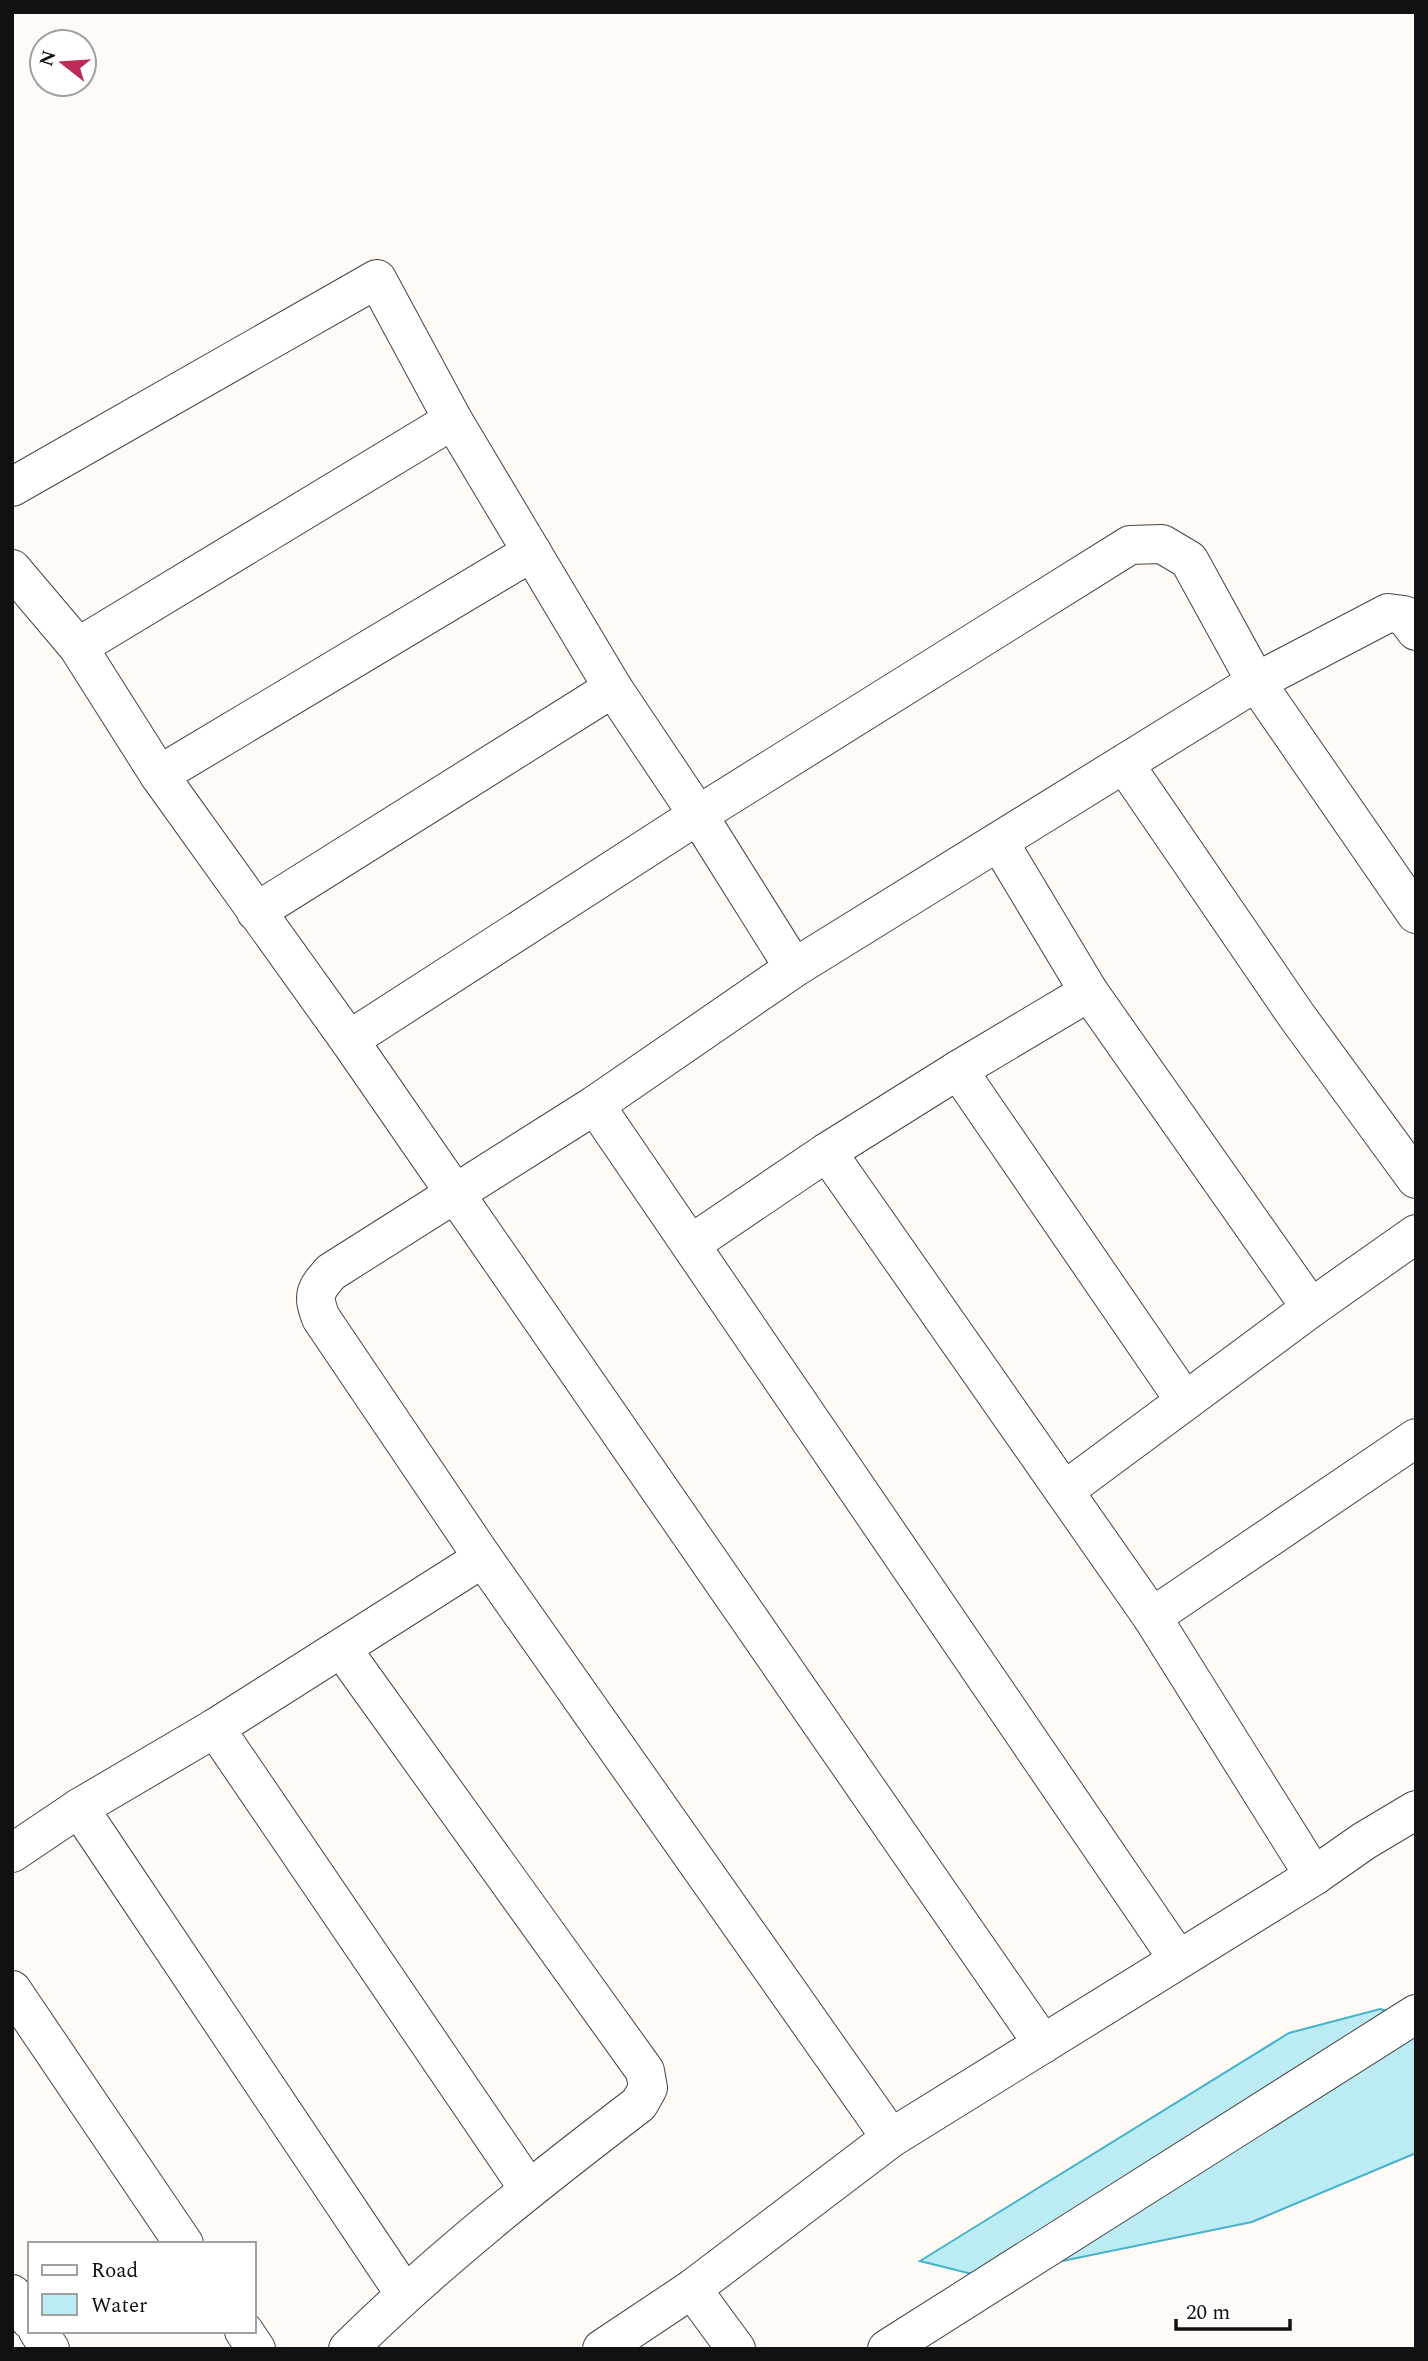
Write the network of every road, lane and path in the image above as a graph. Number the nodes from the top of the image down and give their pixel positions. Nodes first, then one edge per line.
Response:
1 (453, 420) junction
2 (12, 487) edge
3 (532, 552) junction
4 (12, 569) edge
5 (1416, 631) edge
6 (78, 647) junction
7 (1256, 682) junction
8 (613, 688) junction
9 (1125, 765) junction
10 (159, 775) junction
11 (698, 815) junction
12 (999, 842) junction
13 (256, 912) junction
14 (1416, 914) edge
15 (794, 968) junction
16 (1089, 992) junction
17 (349, 1040) junction
18 (957, 1070) junction
19 (596, 1105) junction
20 (827, 1152) junction
21 (1416, 1179) edge
22 (454, 1194) junction
23 (1416, 1234) edge
24 (691, 1244) junction
25 (1311, 1308) junction
26 (1185, 1401) junction
27 (1416, 1438) edge
28 (1064, 1491) junction
29 (483, 1558) junction
30 (1152, 1617) junction
31 (342, 1649) junction
32 (215, 1728) junction
33 (79, 1808) junction
34 (1416, 1810) edge
35 (12, 1853) edge
36 (1314, 1876) junction
37 (1178, 1959) junction
38 (12, 1990) edge
39 (1416, 2014) edge
40 (1043, 2043) junction
41 (891, 2138) junction
42 (528, 2189) junction
43 (183, 2242) edge
44 (692, 2289) junction
45 (404, 2293) junction
46 (12, 2294) edge
47 (28, 2317) edge
48 (39, 2333) edge
49 (245, 2333) edge
50 (50, 2349) edge
51 (256, 2349) edge
52 (348, 2349) edge
53 (602, 2349) edge
54 (736, 2349) edge
55 (887, 2349) edge

1 - 2 street
1 - 3 street
1 - 6 street
3 - 8 street
3 - 10 street
4 - 6 street
5 - 7 street
6 - 10 street
7 - 9 street
7 - 11 street
7 - 14 street
8 - 11 street
8 - 13 street
9 - 12 street
9 - 21 street
10 - 13 street
11 - 15 street
11 - 17 street
12 - 15 street
12 - 16 street
13 - 17 street
15 - 19 street
16 - 18 street
16 - 25 street
17 - 22 street
18 - 20 street
18 - 26 street
19 - 22 street
19 - 24 street
20 - 24 street
20 - 28 street
22 - 29 street
22 - 40 street
23 - 25 street
24 - 37 street
25 - 26 street
26 - 28 street
27 - 30 street
28 - 30 street
29 - 31 street
29 - 41 street
30 - 36 street
31 - 32 street
31 - 42 street
32 - 33 street
32 - 42 street
33 - 35 street
33 - 45 street
34 - 36 street
36 - 37 street
37 - 40 street
38 - 43 street
39 - 55 street
40 - 41 street
41 - 44 street
42 - 45 street
44 - 53 street
44 - 54 street
45 - 52 street
46 - 47 street
48 - 50 street
49 - 51 street

